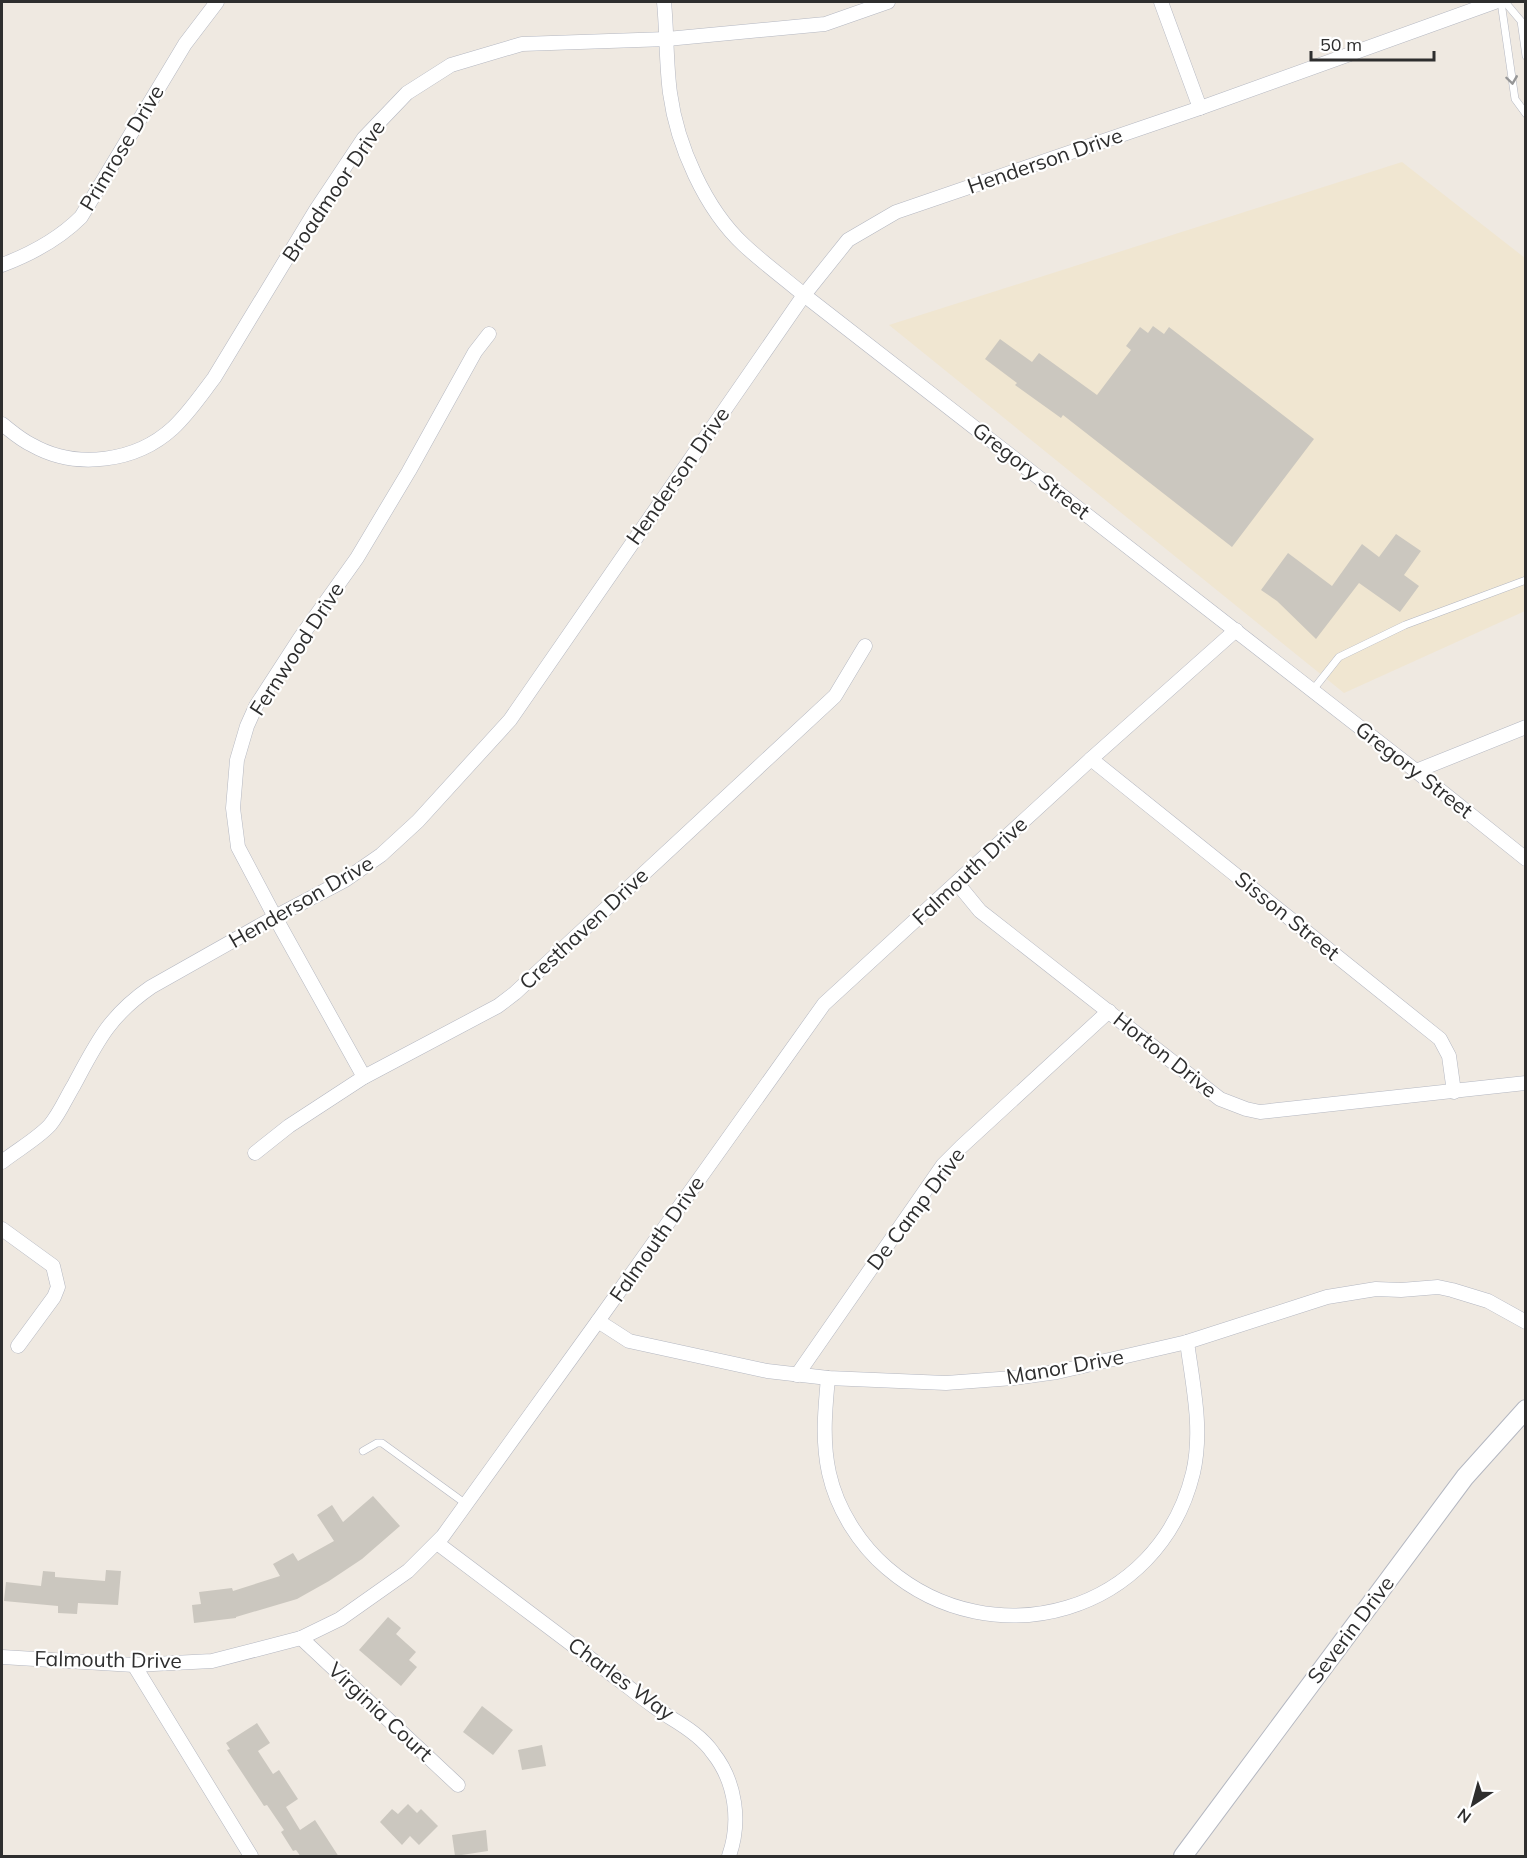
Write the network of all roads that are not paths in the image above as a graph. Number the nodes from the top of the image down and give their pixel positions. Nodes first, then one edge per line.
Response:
1 (217, 2) edge
2 (664, 2) edge
3 (888, 2) edge
4 (1161, 2) edge
5 (1495, 2) edge
6 (1503, 2) edge
7 (667, 39) junction
8 (1526, 56) edge
9 (1200, 108) junction
10 (1525, 112) edge
11 (2, 265) edge
12 (804, 295) junction
13 (489, 334) dead end
14 (2, 424) edge
15 (1526, 580) edge
16 (1236, 630) junction
17 (865, 646) dead end
18 (1312, 691) junction
19 (1526, 727) edge
20 (1091, 759) junction
21 (1416, 771) junction
22 (1526, 859) edge
23 (957, 883) junction
24 (275, 917) junction
25 (1109, 1011) junction
26 (364, 1077) junction
27 (1526, 1083) edge
28 (1454, 1092) junction
29 (255, 1153) dead end
30 (2, 1162) edge
31 (2, 1229) edge
32 (598, 1321) junction
33 (1526, 1322) edge
34 (1187, 1342) junction
35 (18, 1346) dead end
36 (797, 1375) junction
37 (828, 1378) junction
38 (1526, 1409) edge
39 (363, 1451) dead end
40 (465, 1504) junction
41 (437, 1543) junction
42 (301, 1638) junction
43 (2, 1657) edge
44 (134, 1665) junction
45 (458, 1785) dead end
46 (251, 1857) edge
47 (729, 1857) edge
48 (1183, 1857) edge

1 - 11 street, Primrose Drive
2 - 7 street, Gregory Street
3 - 7 street, Broadmoor Drive
4 - 9 street
5 - 9 street, Henderson Drive
6 - 8 lane
6 -> 10 lane
7 - 12 street, Gregory Street
7 - 14 street, Broadmoor Drive
9 - 12 street, Henderson Drive
12 - 16 street, Gregory Street
12 - 24 street, Henderson Drive
13 - 24 street, Fernwood Drive
15 - 18 lane
16 - 18 street, Gregory Street
16 - 20 street, Falmouth Drive
17 - 26 street, Cresthaven Drive
18 - 21 street, Gregory Street
19 - 21 street
20 - 23 street, Falmouth Drive
20 - 28 street, Sisson Street
21 - 22 street, Gregory Street
23 - 25 street, Horton Drive
23 - 32 street, Falmouth Drive
24 - 26 street, Fernwood Drive
24 - 30 street, Henderson Drive
25 - 28 street, Horton Drive
25 - 36 street, De Camp Drive
26 - 29 street, Cresthaven Drive
27 - 28 street, Horton Drive
31 - 35 street
32 - 36 street, Manor Drive
32 - 40 street, Falmouth Drive
33 - 34 street, Manor Drive
34 - 37 street, Manor Drive
34 - 37 street
36 - 37 street, Manor Drive
38 - 48 street, Severin Drive
39 - 40 lane
40 - 41 street, Falmouth Drive
41 - 42 street, Falmouth Drive
41 - 47 street, Charles Way
42 - 44 street, Falmouth Drive
42 - 45 street, Virginia Court
43 - 44 street, Falmouth Drive
44 - 46 street

